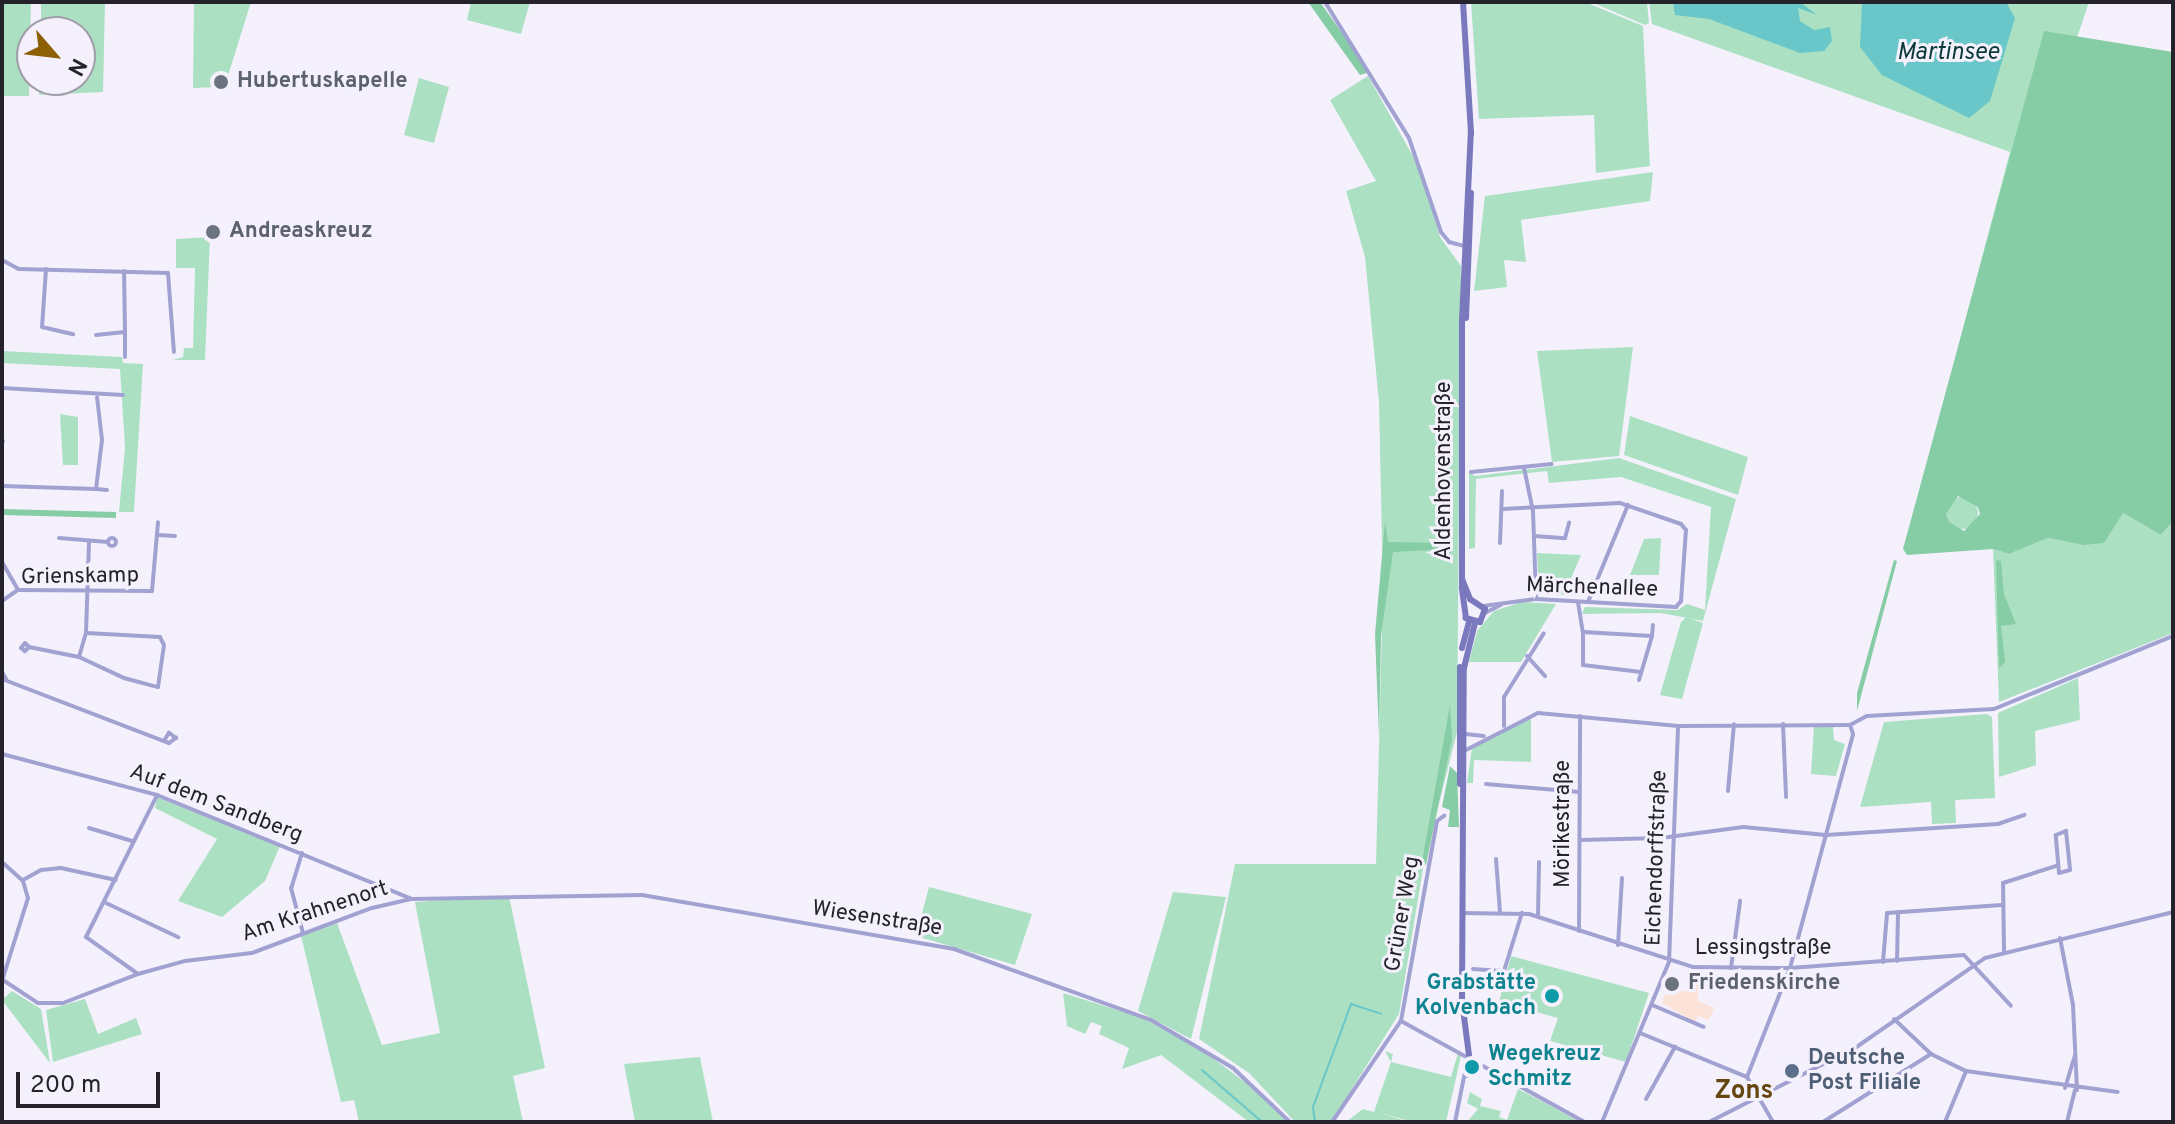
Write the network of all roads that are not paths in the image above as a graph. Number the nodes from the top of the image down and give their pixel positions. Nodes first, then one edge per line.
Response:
1 (1325, 2) edge
2 (1463, 2) edge
3 (1466, 249) junction
4 (2, 260) edge
5 (46, 269) junction
6 (124, 271) junction
7 (125, 332) junction
8 (73, 334) dead end
9 (96, 335) dead end
10 (174, 352) dead end
11 (125, 357) dead end
12 (2, 388) edge
13 (123, 395) dead end
14 (97, 397) junction
15 (1552, 464) dead end
16 (1524, 468) junction
17 (1471, 472) dead end
18 (2, 486) edge
19 (96, 489) junction
20 (107, 490) dead end
21 (1502, 491) dead end
22 (1628, 505) junction
23 (1502, 509) junction
24 (1533, 511) junction
25 (158, 522) dead end
26 (1569, 523) dead end
27 (158, 535) junction
28 (175, 536) dead end
29 (1534, 536) junction
30 (59, 538) dead end
31 (89, 542) junction
32 (108, 542) dead end
33 (1500, 543) dead end
34 (2, 562) edge
35 (18, 590) junction
36 (87, 592) junction
37 (1536, 599) junction
38 (2, 601) edge
39 (1578, 602) junction
40 (1588, 602) junction
41 (1470, 604) junction
42 (1484, 610) junction
43 (1472, 622) junction
44 (1653, 625) dead end
45 (1583, 632) junction
46 (86, 633) junction
47 (1544, 633) dead end
48 (1652, 636) junction
49 (2173, 636) edge
50 (29, 647) dead end
51 (1527, 656) junction
52 (79, 657) junction
53 (2, 672) edge
54 (1641, 672) junction
55 (1545, 676) dead end
56 (4, 679) edge
57 (1639, 680) dead end
58 (1580, 716) junction
59 (1734, 724) junction
60 (1783, 724) junction
61 (1850, 725) junction
62 (1504, 726) junction
63 (1678, 726) junction
64 (1487, 736) junction
65 (1462, 738) junction
66 (165, 739) dead end
67 (1475, 742) junction
68 (1464, 751) junction
69 (2, 754) edge
70 (1486, 784) dead end
71 (1728, 791) dead end
72 (1580, 792) junction
73 (157, 795) junction
74 (1786, 797) dead end
75 (2024, 815) dead end
76 (1444, 816) dead end
77 (1462, 827) junction
78 (89, 828) dead end
79 (1826, 835) junction
80 (1674, 836) junction
81 (1580, 840) junction
82 (133, 841) junction
83 (302, 853) junction
84 (1496, 859) dead end
85 (2, 862) edge
86 (1539, 862) dead end
87 (2056, 866) junction
88 (1622, 878) dead end
89 (116, 880) junction
90 (23, 881) junction
91 (413, 899) junction
92 (1740, 901) dead end
93 (106, 903) junction
94 (2002, 905) junction
95 (1500, 912) junction
96 (1898, 912) junction
97 (2173, 912) edge
98 (1462, 913) junction
99 (1522, 913) junction
100 (1538, 916) junction
101 (1579, 931) junction
102 (303, 933) junction
103 (178, 937) dead end
104 (2060, 938) junction
105 (1618, 945) junction
106 (2004, 951) junction
107 (1897, 961) junction
108 (1669, 962) junction
109 (1883, 962) junction
110 (1973, 964) junction
111 (1731, 968) junction
112 (1790, 968) junction
113 (1473, 969) dead end
114 (138, 974) junction
115 (2, 981) edge
116 (1652, 1005) junction
117 (2011, 1006) dead end
118 (1894, 1019) junction
119 (1401, 1021) junction
120 (1704, 1027) dead end
121 (1640, 1033) junction
122 (1675, 1047) junction
123 (2076, 1053) junction
124 (1931, 1054) junction
125 (1469, 1055) junction
126 (1479, 1065) junction
127 (1966, 1071) junction
128 (1467, 1076) junction
129 (1747, 1077) junction
130 (2065, 1088) junction
131 (2076, 1090) junction
132 (2118, 1092) dead end
133 (1758, 1095) junction
134 (1646, 1099) dead end
135 (1290, 1122) edge
136 (1332, 1122) edge
137 (1455, 1122) edge
138 (1585, 1122) edge
139 (1602, 1122) edge
140 (1709, 1122) edge
141 (1773, 1122) edge
142 (1823, 1122) edge
143 (1945, 1122) edge
144 (2067, 1122) edge

1 - 3 street
2 - 3 street, Aldenhovenstraße
3 - 41 street, Aldenhovenstraße
4 - 5 street
5 - 6 street
5 - 8 street
6 - 7 street
6 - 10 street
7 - 9 street
7 - 11 street
12 - 14 street
13 - 14 street
14 - 19 street
15 - 16 street
16 - 17 street
16 - 24 street
18 - 19 street
19 - 20 street
21 - 23 street
22 - 24 street
22 - 40 street
22 - 40 street, Märchenallee
23 - 24 street
23 - 33 street
24 - 29 street
25 - 27 street, Grienskamp
26 - 29 street
27 - 28 street
27 - 36 street, Grienskamp
29 - 37 street
30 - 31 street
31 - 32 street
31 - 36 street
34 - 35 street
35 - 36 street, Grienskamp
35 - 38 street, Grienskamp
36 - 46 street
37 - 39 street, Märchenallee
37 - 42 street, Märchenallee
39 - 40 street, Märchenallee
39 - 45 street
41 - 42 street
41 - 43 street
42 - 43 street
43 - 65 street
43 - 65 street
44 - 48 street
45 - 48 street
45 - 54 street
46 - 52 street
46 - 52 street
47 - 51 street
48 - 54 street
49 - 61 street
50 - 52 street
51 - 55 street
51 - 62 street
53 - 56 street
54 - 57 street
56 - 66 street
58 - 62 street
58 - 63 street
58 - 72 street, Mörikestraße
59 - 60 street
59 - 63 street
59 - 71 street
60 - 61 street
60 - 74 street
61 - 79 street
62 - 64 street
63 - 80 street, Eichendorffstraße
64 - 65 street
64 - 67 street
65 - 67 street
65 - 68 street
65 - 77 street
67 - 68 street
68 - 77 street
69 - 73 street, Auf dem Sandberg
70 - 72 street
72 - 81 street, Mörikestraße
73 - 82 street
73 - 83 street, Auf dem Sandberg
75 - 79 street
76 - 119 street, Grüner Weg
77 - 98 street
78 - 82 street
79 - 80 street
79 - 112 street
80 - 81 street
80 - 108 street, Eichendorffstraße
81 - 101 street, Mörikestraße
82 - 89 street
83 - 91 street, Auf dem Sandberg
83 - 102 street
84 - 95 street
85 - 90 street
86 - 100 street
87 - 87 street
87 - 94 street
88 - 105 street
89 - 90 street
89 - 93 street
90 - 115 street
91 - 102 street, Am Krahnenort
91 - 135 street, Wiesenstraße
92 - 111 street
93 - 103 street
93 - 114 street
94 - 96 street
94 - 106 street
95 - 98 street, Lessingstraße
95 - 99 street, Lessingstraße
96 - 107 street
96 - 109 street
97 - 104 street
98 - 125 street
99 - 100 street, Lessingstraße
99 - 113 street
100 - 101 street, Lessingstraße
101 - 105 street, Lessingstraße
102 - 114 street, Am Krahnenort
104 - 106 street
104 - 123 street
105 - 108 street, Lessingstraße
106 - 110 street
107 - 109 street, Lessingstraße
107 - 110 street, Lessingstraße
108 - 111 street, Lessingstraße
108 - 116 street, Eichendorffstraße
109 - 112 street, Lessingstraße
110 - 117 street
110 - 118 street
111 - 112 street, Lessingstraße
112 - 129 street
114 - 115 street, Am Krahnenort
116 - 120 street
116 - 121 street, Eichendorffstraße
118 - 124 street
118 - 133 street
119 - 125 street
119 - 136 street
121 - 122 street
121 - 139 street, Eichendorffstraße
122 - 129 street
122 - 134 street
123 - 130 street
123 - 131 street
124 - 127 street
124 - 142 street
125 - 126 street
125 - 128 street
126 - 128 street
126 - 138 street
127 - 130 street
127 - 143 street
128 - 137 street
129 - 133 street
130 - 131 street
131 - 132 street
131 - 144 street
133 - 140 street
133 - 141 street

